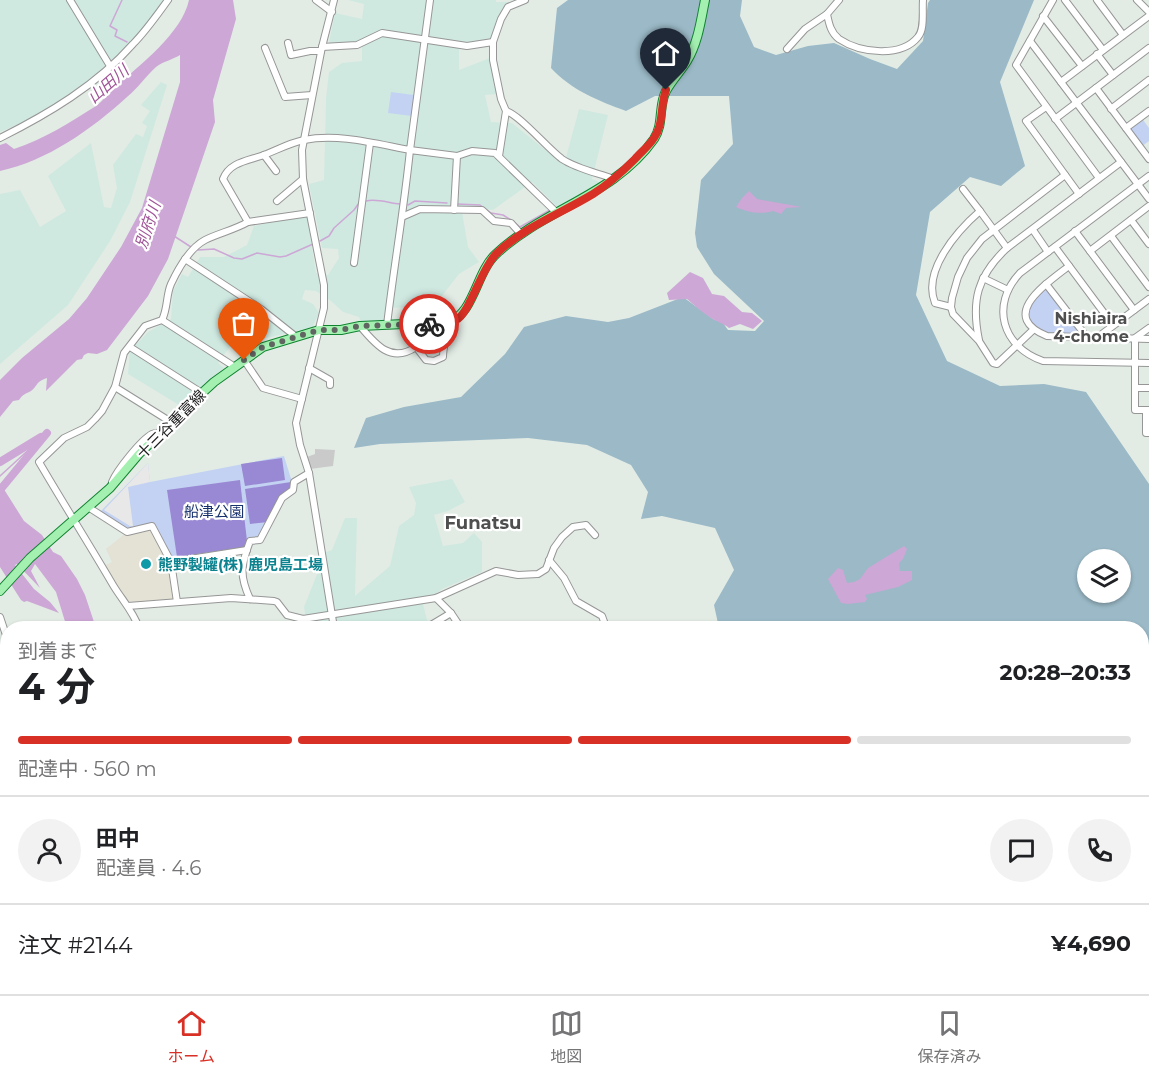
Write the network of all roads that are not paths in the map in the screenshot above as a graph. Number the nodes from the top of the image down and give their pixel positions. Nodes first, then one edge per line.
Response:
1 (70, 0) edge
2 (168, 0) edge
3 (316, 0) edge
4 (334, 0) edge
5 (430, 0) edge
6 (520, 0) edge
7 (705, 0) edge
8 (839, 0) edge
9 (922, 0) edge
10 (1053, 0) edge
11 (1065, 0) edge
12 (1097, 0) edge
13 (1137, 0) edge
14 (332, 12) junction
15 (827, 14) junction
16 (1149, 14) edge
17 (1044, 16) junction
18 (1123, 35) junction
19 (424, 38) junction
20 (1030, 41) junction
21 (493, 42) junction
22 (288, 43) dead end
23 (265, 48) dead end
24 (322, 49) junction
25 (787, 49) dead end
26 (1148, 50) edge
27 (1100, 52) junction
28 (110, 66) junction
29 (1082, 66) junction
30 (1113, 75) junction
31 (1149, 80) edge
32 (1062, 82) junction
33 (1096, 88) junction
34 (312, 95) junction
35 (1077, 103) junction
36 (1046, 106) junction
37 (1111, 109) junction
38 (506, 111) junction
39 (1149, 111) edge
40 (1055, 119) junction
41 (1126, 128) junction
42 (0, 138) edge
43 (303, 140) junction
44 (1149, 141) edge
45 (370, 143) junction
46 (1141, 147) junction
47 (410, 150) junction
48 (264, 155) junction
49 (457, 156) junction
50 (499, 156) junction
51 (1149, 159) edge
52 (1120, 162) junction
53 (276, 171) dead end
54 (1065, 176) junction
55 (1149, 176) edge
56 (1100, 178) junction
57 (303, 179) junction
58 (614, 179) junction
59 (1137, 184) junction
60 (963, 189) dead end
61 (1079, 194) junction
62 (1149, 199) edge
63 (277, 201) dead end
64 (1149, 206) edge
65 (454, 210) junction
66 (980, 212) junction
67 (310, 213) junction
68 (557, 213) junction
69 (404, 216) junction
70 (1131, 220) junction
71 (248, 222) junction
72 (993, 230) junction
73 (1033, 230) junction
74 (1075, 231) junction
75 (520, 234) junction
76 (1111, 236) junction
77 (1149, 244) edge
78 (1055, 247) junction
79 (1007, 248) junction
80 (1090, 251) junction
81 (1048, 252) junction
82 (185, 260) junction
83 (354, 263) dead end
84 (1069, 266) junction
85 (983, 278) junction
86 (1046, 284) junction
87 (1149, 287) edge
88 (1008, 290) junction
89 (1149, 299) edge
90 (951, 307) junction
91 (1134, 310) junction
92 (162, 320) junction
93 (448, 322) junction
94 (387, 324) junction
95 (1113, 325) junction
96 (360, 326) junction
97 (1149, 328) edge
98 (319, 330) junction
99 (1033, 330) junction
100 (295, 336) junction
101 (1086, 336) junction
102 (1098, 337) junction
103 (1135, 339) junction
104 (1149, 339) edge
105 (980, 341) junction
106 (1016, 345) junction
107 (130, 347) junction
108 (244, 360) junction
109 (1136, 363) junction
110 (1149, 363) edge
111 (235, 366) junction
112 (309, 368) junction
113 (330, 385) dead end
114 (115, 387) junction
115 (1136, 388) junction
116 (1149, 388) edge
117 (202, 393) junction
118 (302, 399) junction
119 (1148, 410) edge
120 (171, 422) junction
121 (1149, 433) edge
122 (309, 473) junction
123 (88, 507) junction
124 (73, 521) junction
125 (595, 535) dead end
126 (247, 550) junction
127 (549, 560) junction
128 (171, 562) junction
129 (0, 591) edge
130 (435, 598) junction
131 (250, 599) junction
132 (177, 602) junction
133 (128, 606) junction
134 (451, 613) junction
135 (333, 615) junction
136 (136, 621) edge
137 (333, 621) edge
138 (438, 621) edge
139 (456, 621) edge
140 (604, 621) edge

1 - 28 street
2 - 28 street
3 - 14 street
4 - 14 street
5 - 19 street
6 - 21 street
7 - 58 main road
8 - 15 street
9 - 15 street
10 - 17 street
11 - 27 street
12 - 18 street
13 - 16 street
14 - 24 street
15 - 25 street
16 - 18 street
17 - 20 street
17 - 29 street
18 - 27 street
19 - 21 street
19 - 24 street
19 - 47 street
20 - 32 street
20 - 36 street
21 - 38 street
22 - 24 street
23 - 34 street
24 - 34 street
26 - 30 street
27 - 29 street
27 - 30 street
28 - 42 street
29 - 32 street
30 - 33 street
31 - 37 street
32 - 35 street
33 - 35 street
33 - 37 street
34 - 43 street
35 - 40 street
35 - 52 street
36 - 40 street
36 - 54 street
37 - 41 street
38 - 50 street
38 - 58 street
39 - 41 street
40 - 56 street
41 - 46 street
43 - 45 street
43 - 48 street
43 - 57 street
44 - 46 street
45 - 47 street
45 - 83 street
46 - 51 street
47 - 49 street
47 - 69 street
48 - 53 street
48 - 71 street
49 - 50 street
49 - 65 street
50 - 68 street
52 - 56 street
52 - 59 street
54 - 61 street
54 - 72 street
55 - 59 street
56 - 61 street
57 - 63 street
57 - 67 street
58 - 68 main road
59 - 62 street
59 - 74 street
60 - 66 street
61 - 73 street
64 - 70 street
65 - 69 street
65 - 75 street
66 - 72 street
66 - 90 street
67 - 71 street
67 - 98 street
68 - 75 main road
69 - 94 street
70 - 76 street
70 - 77 street
71 - 82 street
72 - 79 street
72 - 90 street
73 - 79 street
73 - 81 street
74 - 78 street
74 - 80 street
75 - 93 main road
76 - 80 street
76 - 87 street
78 - 81 street
78 - 84 street
79 - 85 street
80 - 91 street
81 - 88 street
82 - 92 street
82 - 100 street
84 - 86 street
84 - 95 street
85 - 88 street
85 - 105 street
86 - 99 street
86 - 101 street
88 - 106 street
89 - 91 street
90 - 105 street
91 - 95 street
92 - 107 street
92 - 111 street
93 - 94 main road, 十三谷重富線
93 - 96 street
94 - 96 main road, 十三谷重富線
95 - 102 street
96 - 98 main road, 十三谷重富線
97 - 103 street
98 - 100 main road, 十三谷重富線
98 - 112 street
99 - 101 street
99 - 106 street
100 - 108 main road, 十三谷重富線
101 - 102 street
102 - 103 street
103 - 104 street
103 - 109 street
105 - 106 street
106 - 109 street
107 - 114 street
107 - 117 street
108 - 111 main road, 十三谷重富線
108 - 118 street
109 - 110 street
109 - 115 street
111 - 117 main road, 十三谷重富線
112 - 113 street
112 - 118 street
114 - 120 street
114 - 124 street
115 - 116 street
115 - 119 street
117 - 120 main road, 十三谷重富線
118 - 122 street
119 - 121 street
120 - 123 main road, 十三谷重富線
122 - 126 street
122 - 135 street
123 - 124 main road, 十三谷重富線
123 - 128 street
124 - 129 main road, 十三谷重富線
124 - 133 street
125 - 127 street
126 - 128 street
126 - 131 street
127 - 130 street
127 - 140 street
128 - 132 street
130 - 134 street
130 - 135 street
131 - 132 street
131 - 135 street
132 - 133 street
133 - 136 street
134 - 138 street
134 - 139 street
135 - 137 street

